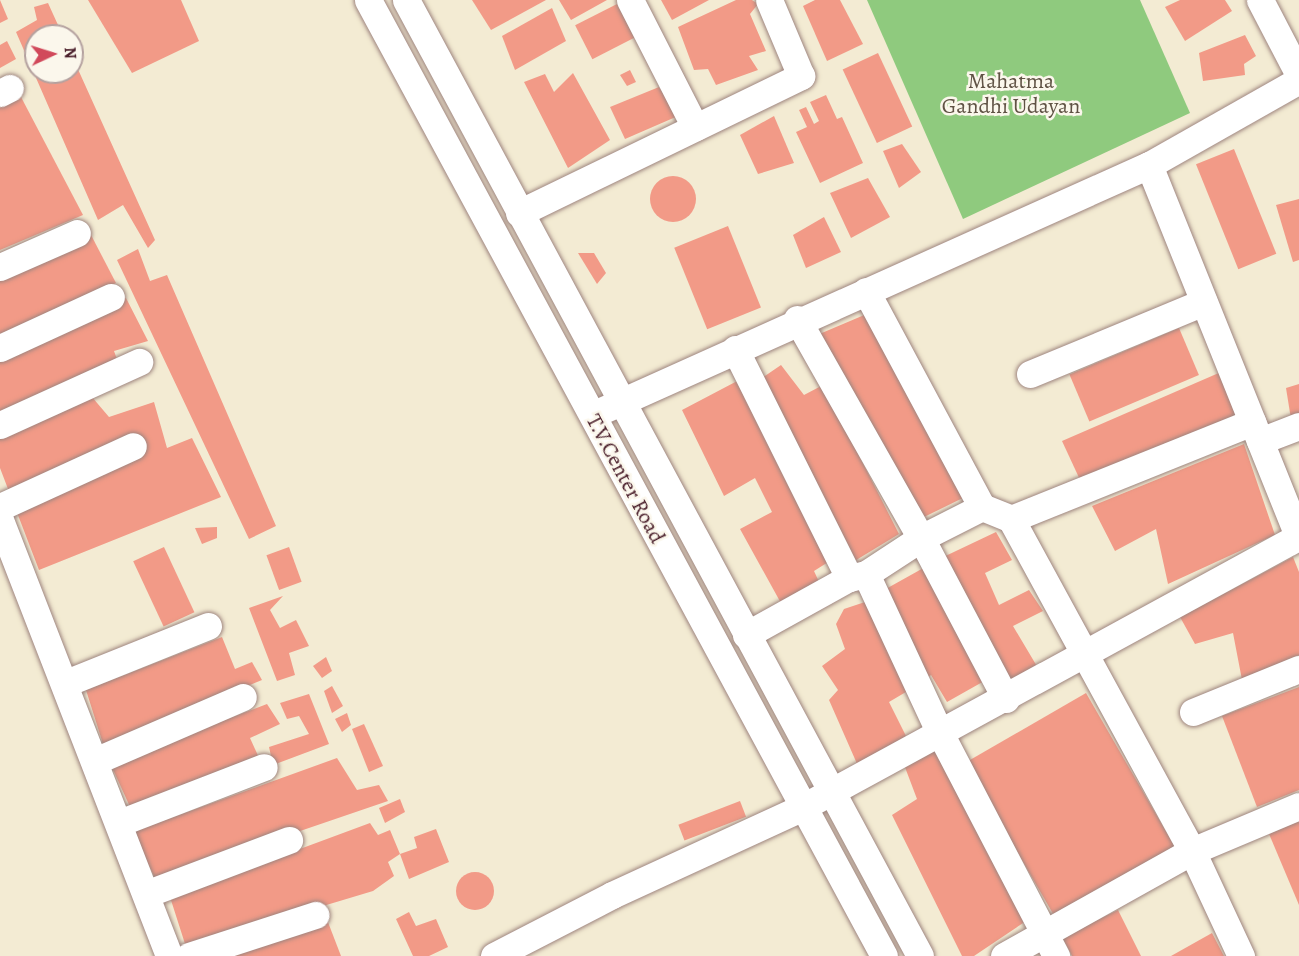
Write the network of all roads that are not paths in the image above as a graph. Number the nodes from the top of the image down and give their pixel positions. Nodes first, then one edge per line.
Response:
1 (368, 0) edge
2 (406, 0) edge
3 (630, 0) edge
4 (769, 0) edge
5 (1260, 0) edge
6 (1299, 78) edge
7 (695, 128) junction
8 (1149, 165) junction
9 (519, 213) junction
10 (77, 233) dead end
11 (0, 267) edge
12 (866, 291) junction
13 (111, 297) dead end
14 (1204, 302) junction
15 (797, 319) junction
16 (0, 348) edge
17 (735, 349) junction
18 (139, 362) dead end
19 (1030, 374) dead end
20 (620, 402) junction
21 (591, 415) junction
22 (0, 425) edge
23 (1299, 426) edge
24 (1256, 432) junction
25 (133, 446) dead end
26 (0, 507) edge
27 (982, 507) junction
28 (1011, 519) junction
29 (0, 520) edge
30 (921, 538) junction
31 (1299, 538) edge
32 (857, 576) junction
33 (208, 626) dead end
34 (746, 635) junction
35 (1084, 654) junction
36 (1299, 669) edge
37 (66, 683) junction
38 (243, 697) dead end
39 (1006, 699) junction
40 (1193, 712) dead end
41 (939, 731) junction
42 (95, 761) junction
43 (264, 767) dead end
44 (830, 790) junction
45 (1299, 806) edge
46 (803, 807) junction
47 (119, 823) junction
48 (289, 840) dead end
49 (1192, 851) junction
50 (146, 894) junction
51 (315, 915) dead end
52 (1050, 945) edge
53 (169, 956) edge
54 (189, 956) edge
55 (494, 956) edge
56 (884, 956) edge
57 (920, 956) edge
58 (1004, 956) edge
59 (1240, 956) edge

1 - 21 street, T.V.Center Road
2 - 9 street, T.V.Center Road
3 - 7 street
4 - 7 street
5 - 6 street
6 - 8 street
7 - 9 street
8 - 12 street
8 - 14 street
9 - 20 street, T.V.Center Road
10 - 11 street
12 - 15 street
12 - 27 street
13 - 16 street
14 - 19 street
14 - 24 street
15 - 17 street
15 - 30 street
17 - 20 street
17 - 32 street
18 - 22 street
20 - 21 street
20 - 34 street, T.V.Center Road
21 - 46 street, T.V.Center Road
23 - 24 street
24 - 28 street
24 - 31 street
25 - 26 street
27 - 28 street
27 - 30 street
28 - 35 street
29 - 37 street
30 - 32 street
30 - 39 street
31 - 35 street
32 - 34 street
32 - 41 street
33 - 37 street
34 - 44 street, T.V.Center Road
35 - 39 street
35 - 49 street
36 - 40 street
37 - 42 street
38 - 42 street
39 - 41 street
41 - 44 street
41 - 52 street
42 - 47 street
43 - 47 street
44 - 46 street
44 - 57 street, T.V.Center Road
45 - 49 street
46 - 55 street
46 - 56 street, T.V.Center Road
47 - 50 street
48 - 50 street
49 - 52 street
49 - 59 street
50 - 53 street
51 - 54 street
52 - 58 street

